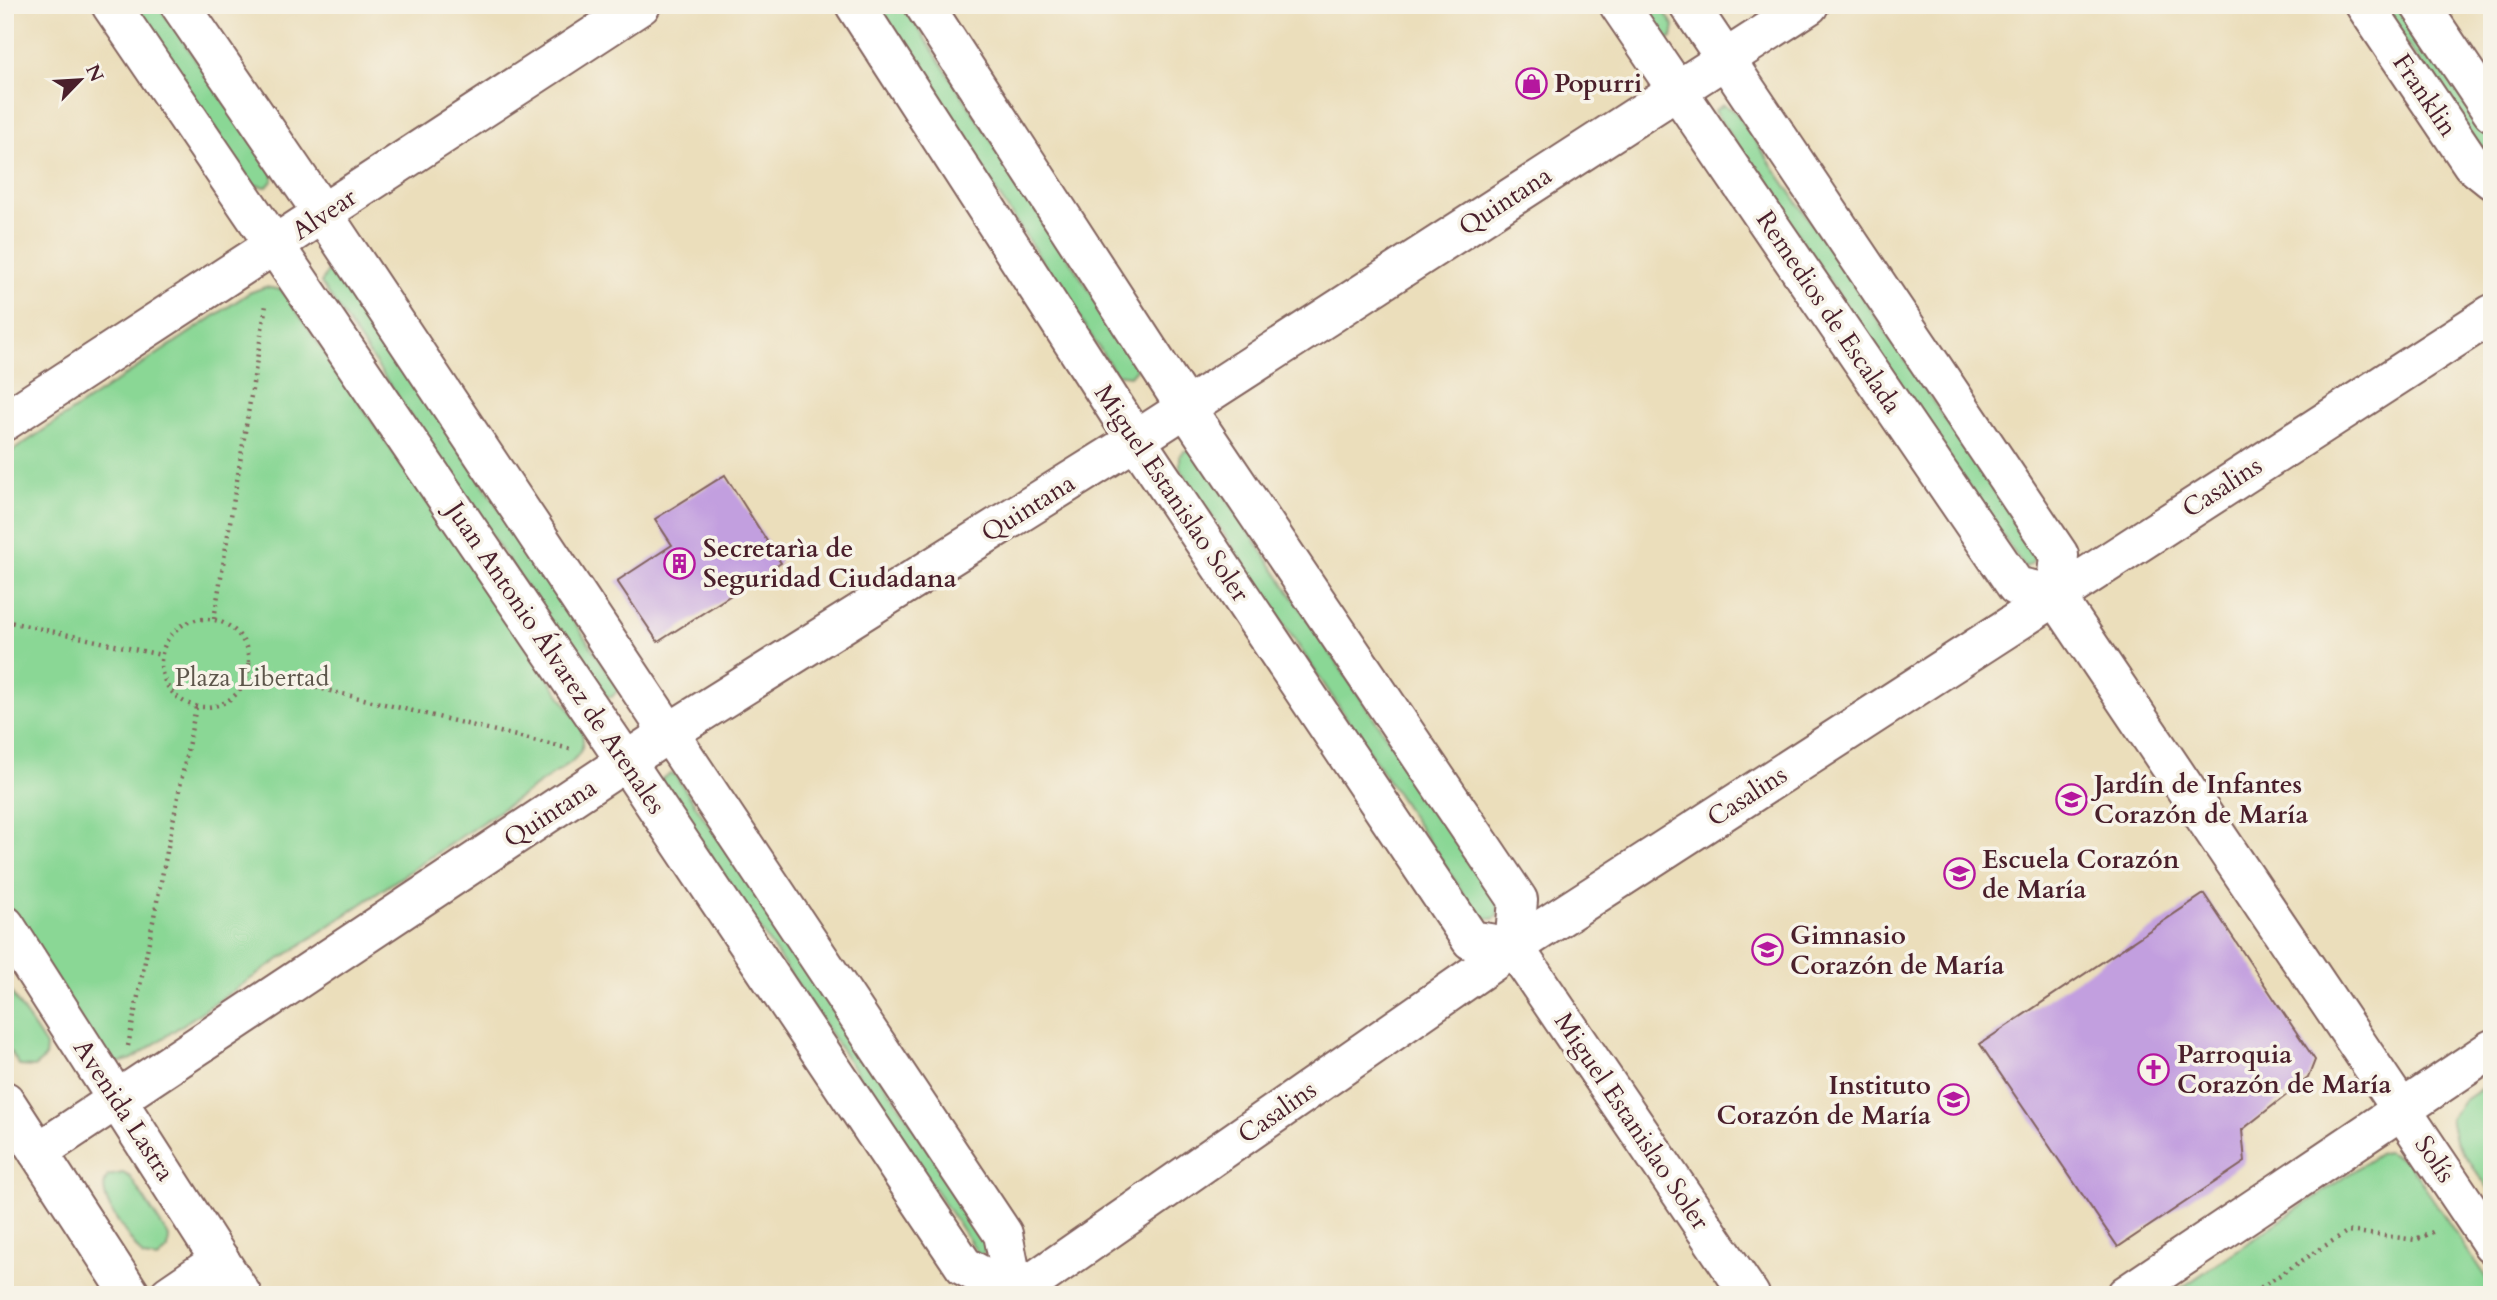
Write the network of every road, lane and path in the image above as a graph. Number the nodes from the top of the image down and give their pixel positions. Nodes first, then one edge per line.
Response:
1 (111, 5) edge
2 (180, 5) edge
3 (641, 5) edge
4 (855, 5) edge
5 (924, 5) edge
6 (1619, 5) edge
7 (1689, 5) edge
8 (1809, 5) edge
9 (2365, 5) edge
10 (2420, 5) edge
11 (1726, 60) junction
12 (1677, 90) junction
13 (2492, 112) edge
14 (2492, 180) edge
15 (323, 214) junction
16 (276, 245) junction
17 (2492, 314) edge
18 (1186, 408) junction
19 (5, 421) edge
20 (1136, 440) junction
21 (2055, 595) junction
22 (214, 619) junction
23 (5, 621) edge
24 (161, 655) junction
25 (248, 671) junction
26 (195, 707) junction
27 (670, 732) junction
28 (627, 763) junction
29 (5, 925) edge
30 (1514, 947) junction
31 (2492, 1049) edge
32 (118, 1099) junction
33 (5, 1101) edge
34 (2401, 1110) junction
35 (38, 1152) junction
36 (2468, 1208) junction
37 (2492, 1244) edge
38 (220, 1261) junction
39 (131, 1295) edge
40 (169, 1295) edge
41 (242, 1295) edge
42 (1014, 1295) edge
43 (1750, 1295) edge
44 (2126, 1295) edge
45 (2249, 1295) edge

1 - 16 street, Juan Antonio Álvarez de Arenales
2 - 15 street, Juan Antonio Álvarez de Arenales
3 - 15 street, Alvear
4 - 20 street, Miguel Estanislao Soler
5 - 18 street
6 - 12 street, Remedios de Escalada
7 - 11 street
8 - 11 street, Quintana
9 - 14 street, Franklin
10 - 13 street, Franklin
11 - 12 street, Quintana
11 - 21 street
12 - 18 street, Quintana
12 - 21 street, Remedios de Escalada
15 - 16 street, Alvear
15 - 27 street, Juan Antonio Álvarez de Arenales
16 - 19 street, Alvear
16 - 22 path
16 - 28 street, Juan Antonio Álvarez de Arenales
17 - 21 street, Casalins
18 - 20 street, Quintana
18 - 30 street
20 - 27 street, Quintana
20 - 30 street, Miguel Estanislao Soler
21 - 30 street, Casalins
21 - 34 street
22 - 24 path
22 - 25 path
23 - 24 path
24 - 26 path
25 - 26 path
25 - 28 path
26 - 32 path
27 - 28 street, Quintana
27 - 42 street, Juan Antonio Álvarez de Arenales
28 - 32 street, Quintana
28 - 42 street, Juan Antonio Álvarez de Arenales
29 - 32 street, Avenida Lastra
30 - 42 street, Casalins
30 - 43 street, Miguel Estanislao Soler
31 - 34 street
32 - 35 street, Quintana
32 - 38 street, Avenida Lastra
33 - 35 street
34 - 36 street, Solís
34 - 44 street
35 - 39 street
36 - 37 street, Solís
36 - 45 path
38 - 40 street
38 - 41 street, Avenida Lastra

